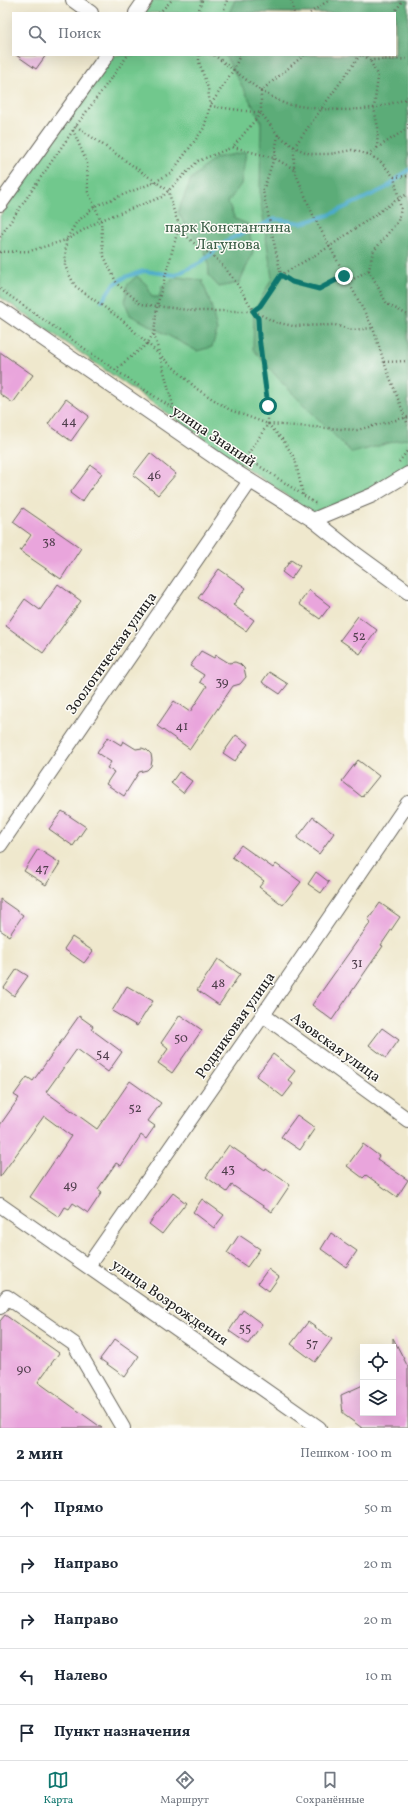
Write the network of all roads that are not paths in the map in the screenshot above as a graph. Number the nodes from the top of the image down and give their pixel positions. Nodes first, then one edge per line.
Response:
1 (73, 0) edge
2 (145, 0) edge
3 (90, 12) edge
4 (137, 12) edge
5 (105, 56) edge
6 (0, 204) edge
7 (0, 310) edge
8 (408, 474) edge
9 (250, 481) junction
10 (313, 520) junction
11 (408, 592) edge
12 (408, 803) edge
13 (0, 845) edge
14 (263, 1015) junction
15 (408, 1120) edge
16 (0, 1205) edge
17 (88, 1266) junction
18 (0, 1307) edge
19 (123, 1428) edge
20 (319, 1428) edge

1 - 3 street
2 - 4 street
5 - 6 street
7 - 9 street, улица Знаний
8 - 10 street
9 - 10 street, улица Знаний
9 - 13 street, Зоологическая улица
10 - 11 street, улица Знаний
12 - 14 street, Родниковая улица
14 - 15 street, Азовская улица
14 - 17 street, Родниковая улица
16 - 17 street, улица Возрождения
17 - 20 street, улица Возрождения
18 - 19 street

